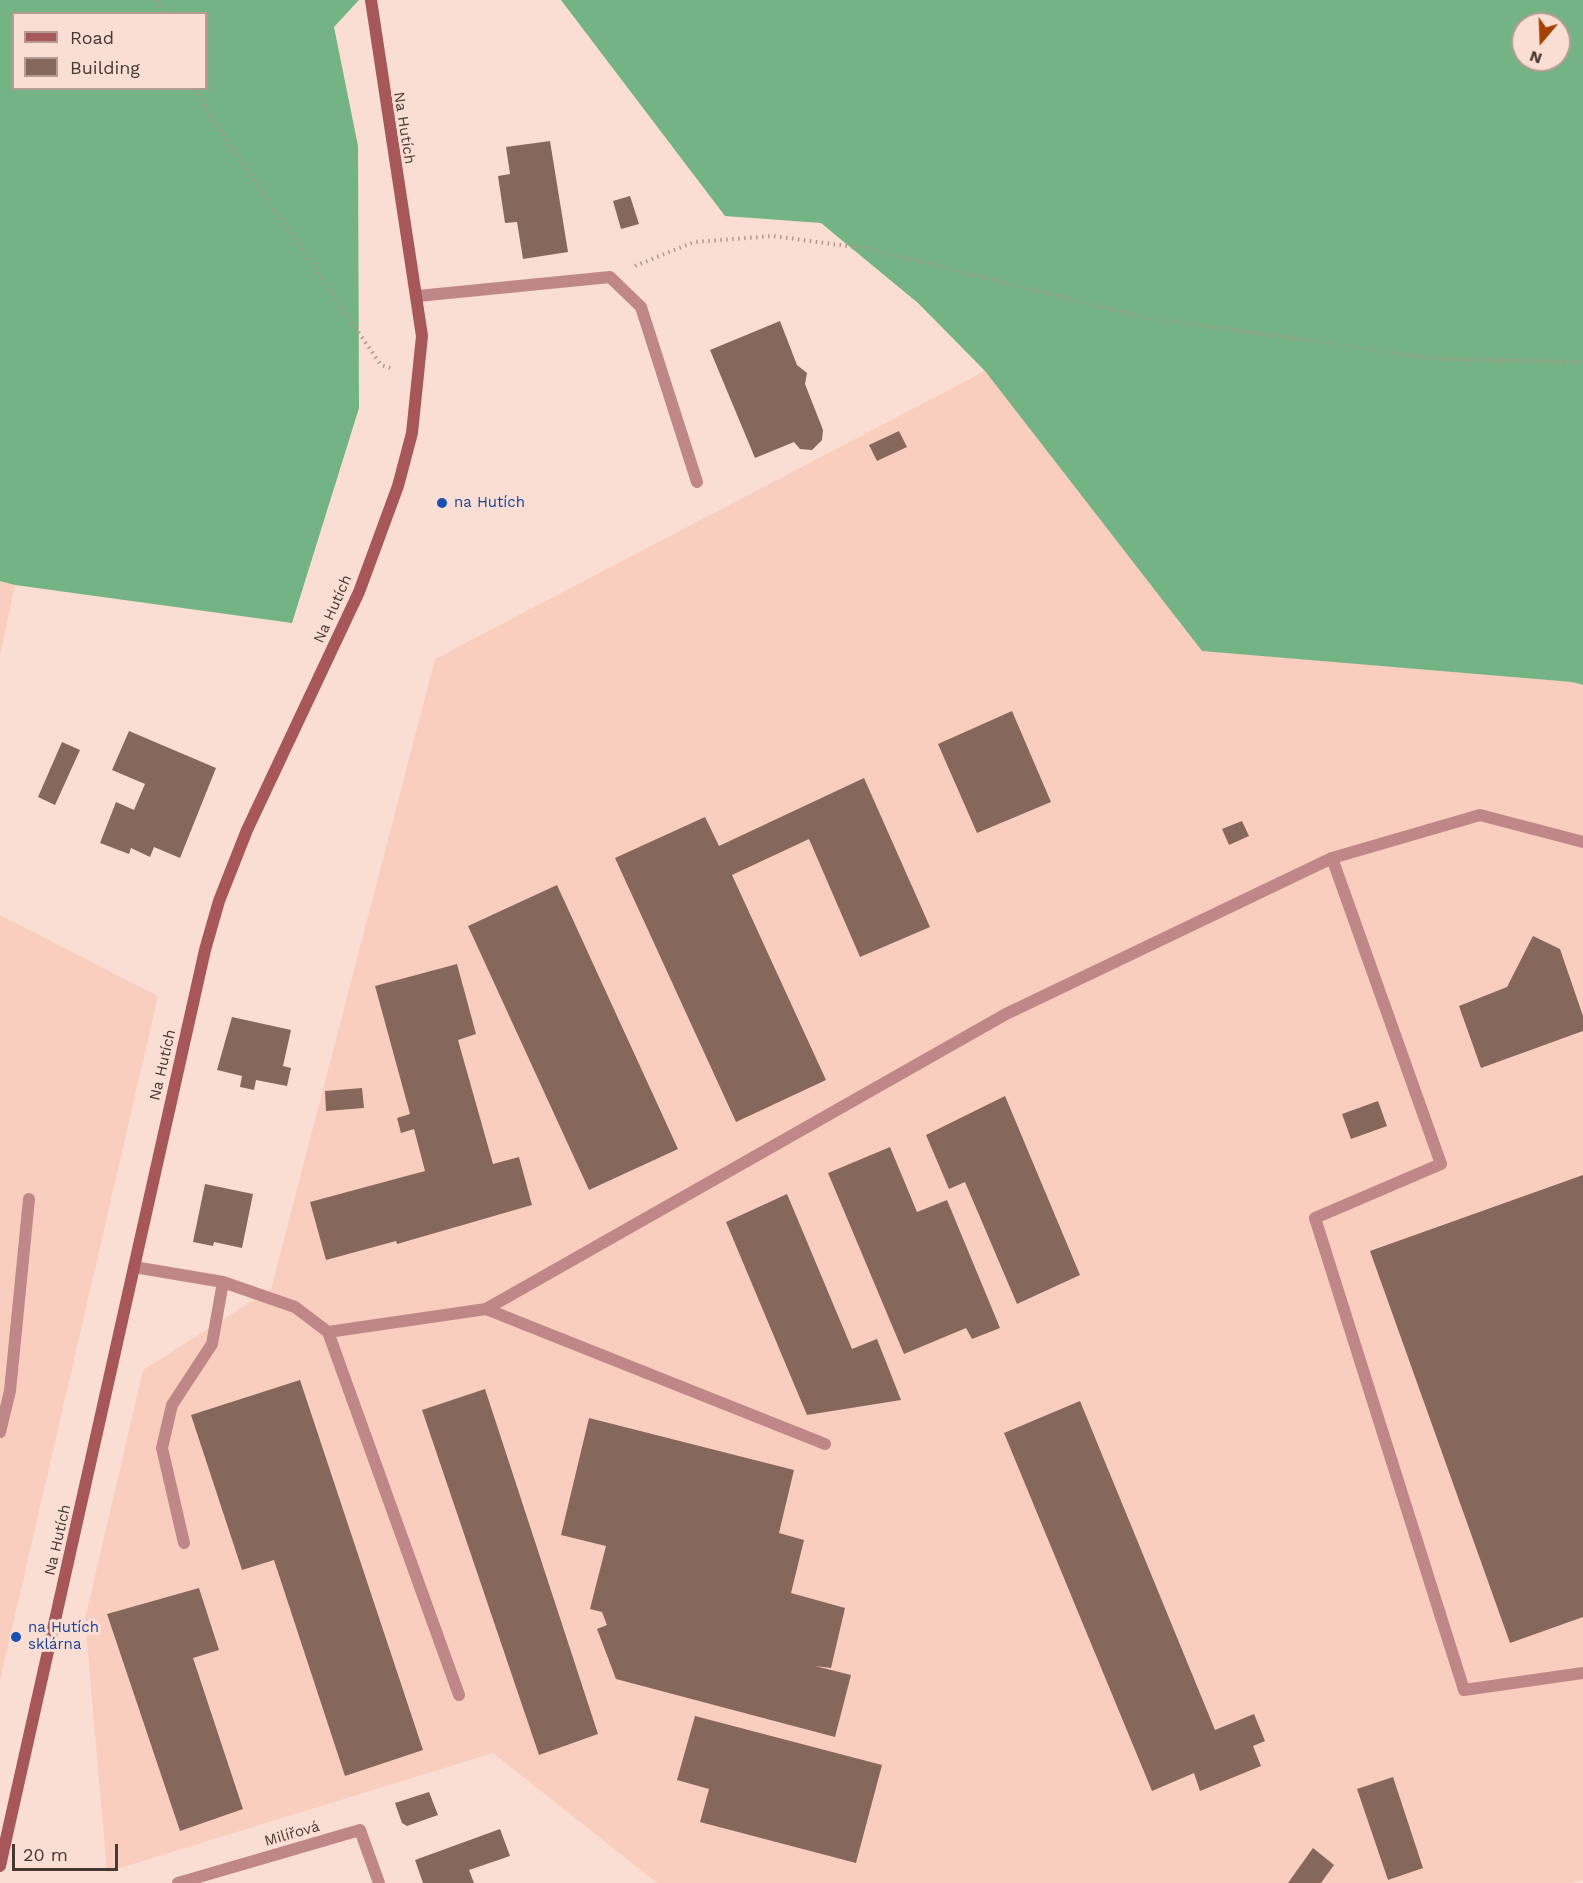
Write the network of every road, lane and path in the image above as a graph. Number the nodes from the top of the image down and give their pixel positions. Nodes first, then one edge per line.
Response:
1 (371, 0) edge
2 (196, 90) edge
3 (610, 277) junction
4 (418, 296) junction
5 (1583, 362) edge
6 (419, 378) junction
7 (697, 482) dead end
8 (1583, 842) edge
9 (1332, 858) junction
10 (29, 1199) dead end
11 (134, 1267) junction
12 (224, 1282) junction
13 (486, 1309) junction
14 (328, 1332) junction
15 (0, 1432) edge
16 (825, 1444) dead end
17 (184, 1543) dead end
18 (1583, 1673) edge
19 (459, 1695) dead end
20 (0, 1866) edge
21 (178, 1883) edge
22 (379, 1883) edge

1 - 4 street, Na Hutích
2 - 6 path
3 - 4 street
3 - 5 path
3 - 7 street
4 - 6 street, Na Hutích
6 - 11 street, Na Hutích
8 - 9 street
9 - 13 street
9 - 18 street
10 - 15 street
11 - 12 street
11 - 20 street, Na Hutích
12 - 14 street
12 - 17 street
13 - 14 street
13 - 16 street
14 - 19 street
21 - 22 street, Milířová

